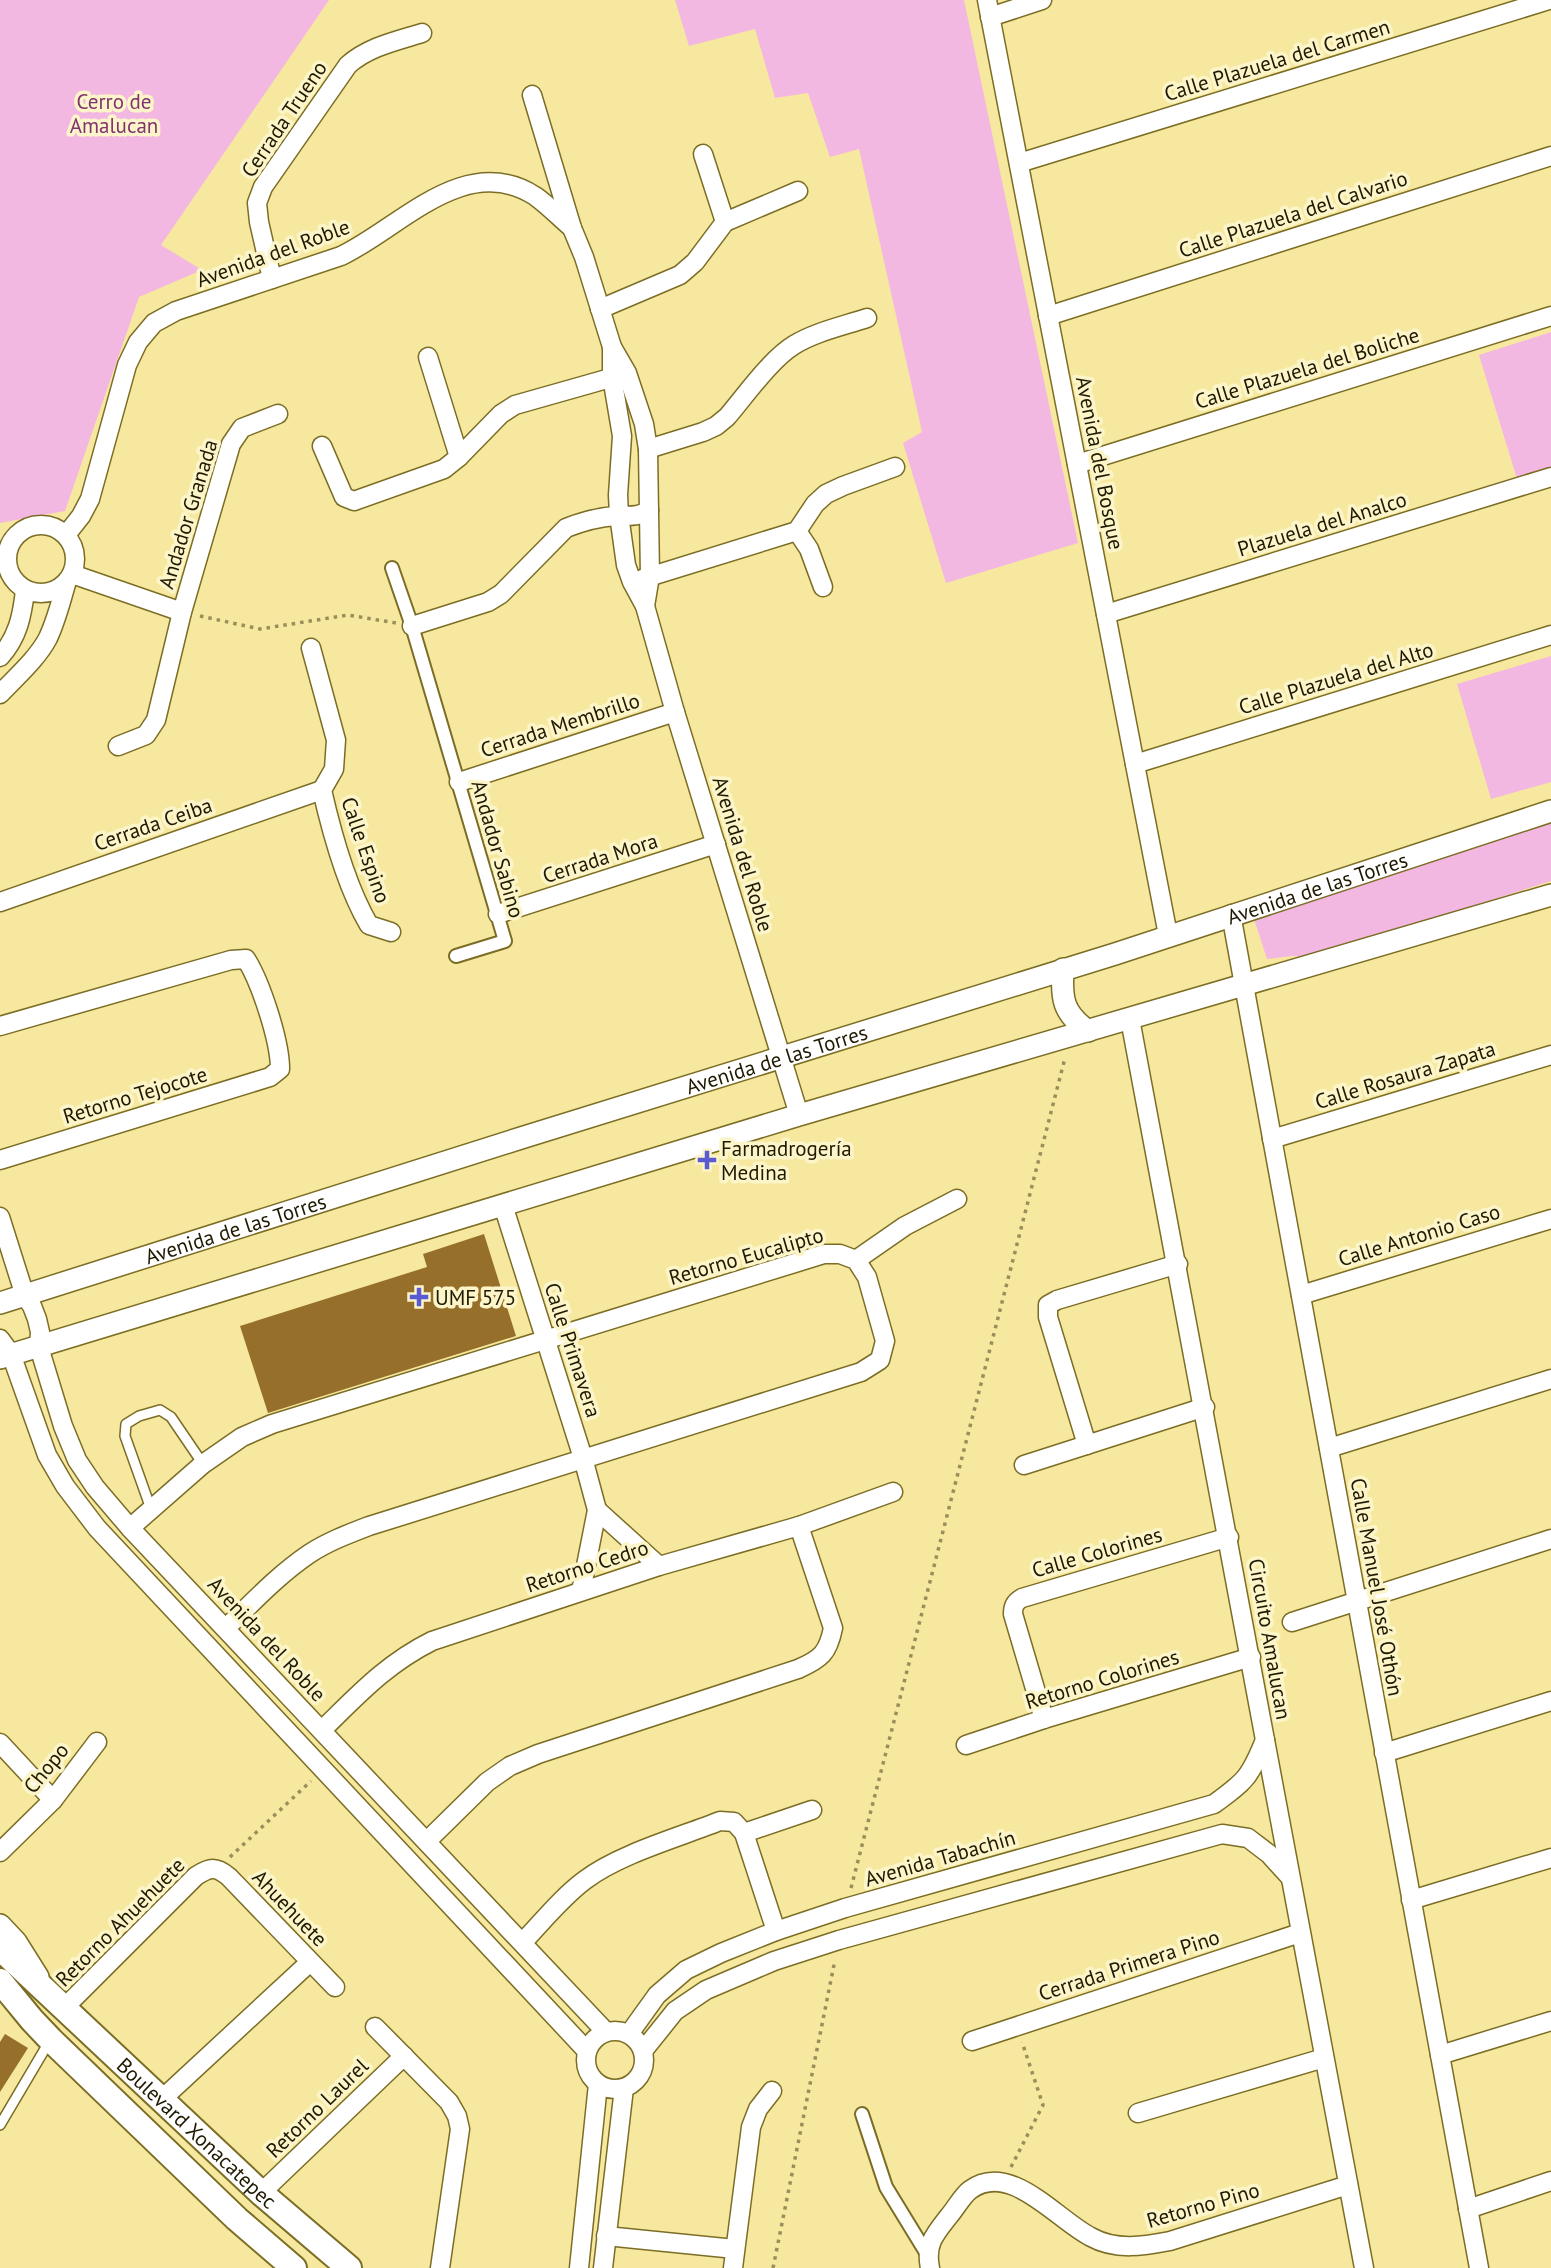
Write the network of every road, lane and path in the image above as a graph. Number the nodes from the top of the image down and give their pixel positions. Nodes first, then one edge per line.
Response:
1 (1042, 0) edge
2 (1549, 0) edge
3 (988, 8) edge
4 (422, 33) dead end
5 (532, 95) dead end
6 (703, 154) dead end
7 (1551, 156) edge
8 (1019, 163) junction
9 (798, 191) dead end
10 (725, 222) junction
11 (572, 228) junction
12 (272, 279) junction
13 (600, 309) junction
14 (1048, 316) junction
15 (1551, 316) edge
16 (867, 318) dead end
17 (428, 357) dead end
18 (620, 375) junction
19 (278, 414) dead end
20 (322, 446) dead end
21 (648, 449) junction
22 (459, 457) junction
23 (1077, 464) junction
24 (895, 467) dead end
25 (1551, 477) edge
26 (618, 495) junction
27 (649, 502) junction
28 (619, 515) junction
29 (797, 531) junction
30 (66, 535) junction
31 (4, 550) edge
32 (392, 568) dead end
33 (650, 576) junction
34 (69, 579) junction
35 (632, 582) junction
36 (823, 587) dead end
37 (26, 591) junction
38 (645, 606) junction
39 (182, 612) junction
40 (1106, 614) junction
41 (412, 626) junction
42 (1551, 635) edge
43 (311, 648) dead end
44 (0, 657) edge
45 (0, 694) edge
46 (675, 712) junction
47 (118, 746) dead end
48 (1135, 764) junction
49 (459, 782) junction
50 (322, 790) junction
51 (1551, 811) edge
52 (716, 845) junction
53 (1551, 895) edge
54 (0, 902) edge
55 (498, 914) junction
56 (1231, 914) junction
57 (391, 932) dead end
58 (1168, 935) junction
59 (456, 956) dead end
60 (1063, 969) junction
61 (1244, 986) junction
62 (1130, 1019) junction
63 (0, 1026) edge
64 (1079, 1033) junction
65 (1551, 1055) edge
66 (781, 1057) junction
67 (799, 1115) junction
68 (1272, 1139) junction
69 (0, 1160) edge
70 (957, 1199) dead end
71 (503, 1205) junction
72 (0, 1217) edge
73 (1551, 1219) edge
74 (856, 1260) junction
75 (1178, 1264) junction
76 (1301, 1295) junction
77 (25, 1296) junction
78 (0, 1303) edge
79 (545, 1339) junction
80 (39, 1346) junction
81 (4, 1350) edge
82 (1551, 1379) edge
83 (1205, 1407) junction
84 (1087, 1445) junction
85 (1329, 1448) junction
86 (583, 1458) junction
87 (203, 1464) junction
88 (1024, 1465) dead end
89 (893, 1492) dead end
90 (151, 1509) junction
91 (597, 1510) junction
92 (799, 1526) junction
93 (130, 1528) junction
94 (1229, 1537) junction
95 (1551, 1538) edge
96 (659, 1566) junction
97 (581, 1591) junction
98 (1357, 1602) junction
99 (1292, 1622) dead end
100 (226, 1628) junction
101 (1251, 1657) junction
102 (1551, 1701) edge
103 (1044, 1719) junction
104 (321, 1730) junction
105 (1265, 1740) junction
106 (97, 1742) dead end
107 (0, 1743) edge
108 (966, 1745) dead end
109 (1384, 1753) junction
110 (324, 1770) junction
111 (53, 1800) junction
112 (1214, 1804) junction
113 (811, 1810) dead end
114 (744, 1833) junction
115 (1222, 1834) junction
116 (427, 1841) junction
117 (0, 1852) edge
118 (1551, 1858) edge
119 (213, 1868) junction
120 (1290, 1877) junction
121 (1411, 1900) junction
122 (845, 1908) junction
123 (0, 1925) edge
124 (776, 1931) junction
125 (1300, 1933) junction
126 (839, 1940) junction
127 (523, 1942) junction
128 (310, 1962) junction
129 (4, 1964) edge
130 (335, 1987) dead end
131 (0, 1998) edge
132 (56, 2001) junction
133 (32, 2020) junction
134 (1551, 2021) edge
135 (375, 2026) dead end
136 (1017, 2026) junction
137 (606, 2032) junction
138 (629, 2034) junction
139 (51, 2040) junction
140 (972, 2041) dead end
141 (587, 2051) junction
142 (643, 2051) junction
143 (1440, 2055) junction
144 (404, 2056) junction
145 (1324, 2058) junction
146 (598, 2084) junction
147 (624, 2088) junction
148 (772, 2091) dead end
149 (161, 2100) junction
150 (1138, 2113) dead end
151 (862, 2114) dead end
152 (0, 2125) edge
153 (1004, 2181) junction
154 (1551, 2181) edge
155 (1348, 2185) junction
156 (261, 2193) junction
157 (1468, 2208) junction
158 (606, 2236) junction
159 (735, 2249) junction
160 (929, 2261) edge
161 (294, 2268) edge
162 (349, 2268) edge
163 (440, 2268) edge
164 (579, 2268) edge
165 (603, 2268) edge
166 (733, 2268) edge
167 (773, 2268) edge
168 (1364, 2268) edge
169 (1479, 2268) edge

1 - 3 street
2 - 8 street, Calle Plazuela del Carmen
3 - 8 street, Avenida del Bosque
4 - 12 street, Cerrada Trueno
5 - 11 street
6 - 10 street
7 - 14 street, Calle Plazuela del Calvario
8 - 14 street, Avenida del Bosque
9 - 10 street
10 - 13 street
11 - 12 street, Avenida del Roble
11 - 13 street, Avenida del Roble
12 - 30 street, Avenida del Roble
13 - 18 street, Avenida del Roble
14 - 23 street, Avenida del Bosque
15 - 23 street, Calle Plazuela del Boliche
16 - 21 street
17 - 22 street
18 - 21 street, Avenida del Roble
18 - 22 street
18 - 26 street, Avenida del Roble
19 - 39 street, Andador Granada
20 - 22 street
21 - 27 street, Avenida del Roble
23 - 40 street, Avenida del Bosque
24 - 29 street
25 - 40 street, Plazuela del Analco
26 - 27 street
26 - 28 street, Avenida del Roble
27 - 28 street
27 - 33 street, Avenida del Roble
28 - 35 street, Avenida del Roble
28 - 41 street
29 - 33 street
29 - 36 street
30 - 31 street
30 - 34 street
31 - 37 street
32 - 41 street, Andador Sabino
33 - 35 street
33 - 38 street, Avenida del Roble
34 - 37 street
34 - 39 street
34 - 45 street
35 - 38 street, Avenida del Roble
37 - 44 street
38 - 46 street, Avenida del Roble
39 - 41 path
39 - 47 street, Andador Granada
40 - 48 street, Avenida del Bosque
41 - 49 street, Andador Sabino
42 - 48 street, Calle Plazuela del Alto
43 - 50 street, Calle Espino
46 - 49 street, Cerrada Membrillo
46 - 52 street, Avenida del Roble
48 - 58 street, Avenida del Bosque
49 - 55 street, Andador Sabino
50 - 54 street, Cerrada Ceiba
50 - 57 street, Calle Espino
51 - 56 street, Avenida de las Torres
52 - 55 street, Cerrada Mora
52 - 66 street, Avenida del Roble
53 - 61 street
55 - 59 street, Andador Sabino
56 - 58 street, Avenida de las Torres
56 - 61 street, Calle Manuel José Othón
58 - 60 street, Avenida de las Torres
60 - 64 street
60 - 66 street, Avenida de las Torres
61 - 62 street
61 - 68 street, Calle Manuel José Othón
62 - 64 street
62 - 75 street, Circuito Amalucan
63 - 69 street, Retorno Tejocote
64 - 67 street
64 - 122 path
65 - 68 street, Calle Rosaura Zapata
66 - 67 street, Avenida del Roble
66 - 77 street, Avenida de las Torres
67 - 71 street
68 - 76 street, Calle Manuel José Othón
70 - 74 street
71 - 79 street, Calle Primavera
71 - 80 street
72 - 77 street, Avenida del Roble
73 - 76 street, Calle Antonio Caso
74 - 79 street, Retorno Eucalipto
74 - 86 street
75 - 83 street, Circuito Amalucan
75 - 84 street
76 - 85 street, Calle Manuel José Othón
77 - 78 street, Avenida de las Torres
77 - 80 street, Avenida del Roble
79 - 86 street, Calle Primavera
79 - 87 street, Retorno Eucalipto
80 - 81 street
80 - 93 street, Avenida del Roble
81 - 110 street
82 - 85 street
83 - 84 street
83 - 94 street, Circuito Amalucan
84 - 88 street
85 - 98 street, Calle Manuel José Othón
86 - 91 street, Calle Primavera
86 - 100 street
87 - 90 street, Retorno Eucalipto
87 - 90 lane
89 - 92 street, Retorno Cedro
90 - 93 street, Retorno Eucalipto
91 - 96 street
91 - 97 street, Calle Primavera
92 - 96 street, Retorno Cedro
92 - 116 street
93 - 100 street, Avenida del Roble
94 - 101 street, Circuito Amalucan
94 - 103 street, Calle Colorines
95 - 98 street
96 - 97 street, Retorno Cedro
97 - 104 street, Retorno Cedro
98 - 99 street
98 - 109 street, Calle Manuel José Othón
100 - 104 street, Avenida del Roble
101 - 103 street, Retorno Colorines
101 - 105 street, Circuito Amalucan
102 - 109 street
103 - 108 street, Retorno Colorines
104 - 116 street, Avenida del Roble
105 - 112 street, Avenida Tabachín
105 - 120 street, Circuito Amalucan
106 - 111 street, Chopo
107 - 111 street
109 - 121 street, Calle Manuel José Othón
110 - 119 path
110 - 141 street
111 - 117 street, Chopo
112 - 115 street
112 - 122 street, Avenida Tabachín
113 - 114 street
114 - 124 street
114 - 127 street
115 - 120 street
115 - 126 street
116 - 127 street, Avenida del Roble
118 - 121 street
119 - 128 street, Ahuehuete
119 - 132 street, Retorno Ahuehuete
120 - 125 street, Circuito Amalucan
121 - 143 street, Calle Manuel José Othón
122 - 124 street, Avenida Tabachín
123 - 132 street, Boulevard Xonacatepec
124 - 138 street, Avenida Tabachín
125 - 136 street, Cerrada Primera Pino
125 - 145 street, Circuito Amalucan
126 - 142 street
126 - 167 path
127 - 137 street, Avenida del Roble
128 - 130 street, Ahuehuete
128 - 149 street
129 - 132 main road, Boulevard Xonacatepec
129 - 133 main road, Boulevard Xonacatepec
131 - 133 street, Boulevard Xonacatepec
132 - 149 main road, Boulevard Xonacatepec
133 - 139 main road, Boulevard Xonacatepec
134 - 143 street
135 - 144 street
136 - 140 street, Cerrada Primera Pino
136 - 153 path
137 - 138 street
137 - 141 street
138 - 142 street
139 - 152 lane
139 - 161 main road, Boulevard Xonacatepec
141 - 146 street
142 - 147 street
143 - 157 street, Calle Manuel José Othón
144 - 156 street, Retorno Laurel
144 - 163 street
145 - 150 street
145 - 155 street, Circuito Amalucan
146 - 147 street
146 - 164 street
147 - 158 street
148 - 159 street
149 - 156 main road, Boulevard Xonacatepec
151 - 160 street
153 - 155 street, Retorno Pino
153 - 160 street
154 - 157 street
155 - 168 street, Circuito Amalucan
156 - 162 main road, Boulevard Xonacatepec
157 - 169 street, Calle Manuel José Othón
158 - 159 street
158 - 165 street
159 - 166 street

